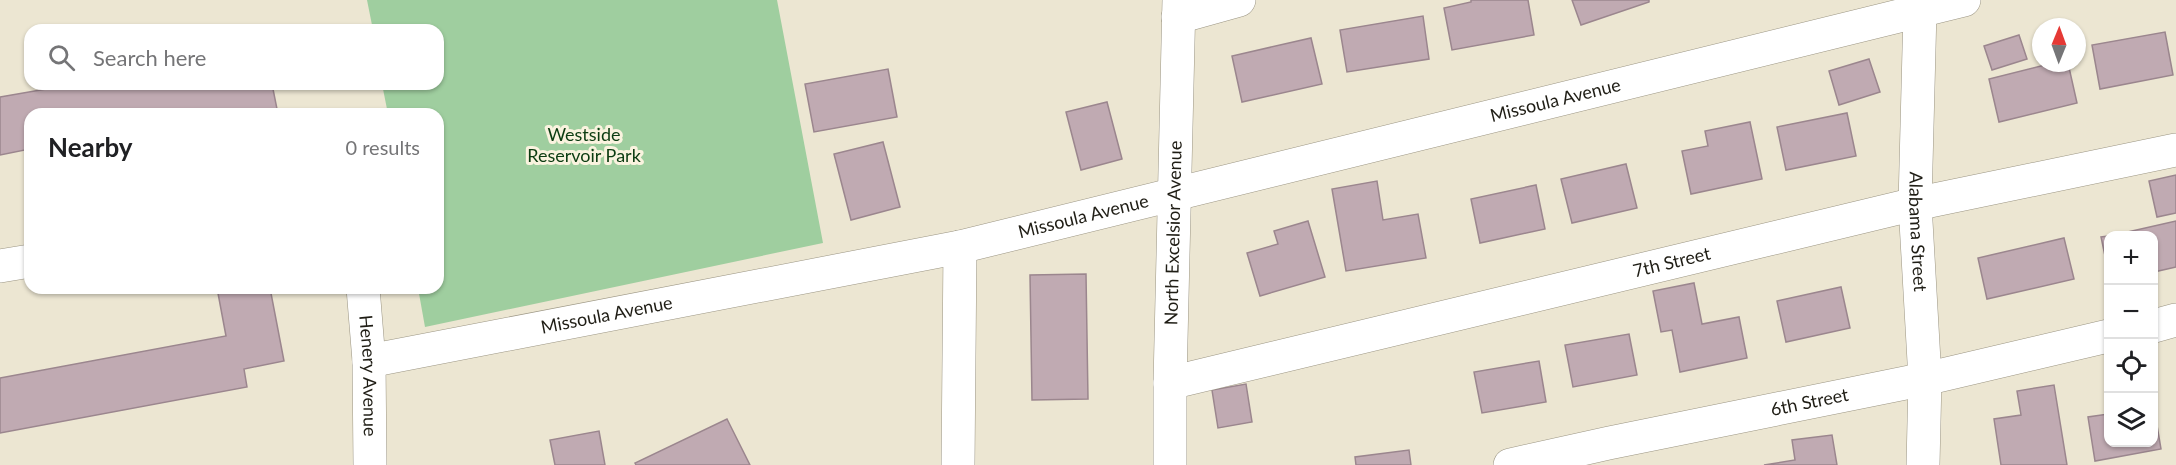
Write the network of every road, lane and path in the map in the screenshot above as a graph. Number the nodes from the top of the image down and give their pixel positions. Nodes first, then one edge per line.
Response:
1 (1239, 0) edge
2 (1964, 0) edge
3 (1919, 5) edge
4 (1179, 8) edge
5 (2176, 150) edge
6 (1176, 193) junction
7 (1915, 204) junction
8 (960, 247) junction
9 (24, 262) edge
10 (0, 266) edge
11 (363, 294) edge
12 (2176, 320) edge
13 (2158, 325) edge
14 (2104, 337) edge
15 (369, 361) junction
16 (1925, 379) junction
17 (1170, 383) junction
18 (370, 465) edge
19 (958, 465) edge
20 (1170, 465) edge
21 (1510, 465) edge
22 (1923, 465) edge

1 - 4 street
2 - 3 street, Missoula Avenue
3 - 6 street, Missoula Avenue
3 - 7 street, Alabama Street
4 - 6 street, North Excelsior Avenue
5 - 7 street, 7th Street
6 - 8 street, Missoula Avenue
6 - 17 street, North Excelsior Avenue
7 - 16 street, Alabama Street
7 - 17 street, 7th Street
8 - 15 street, Missoula Avenue
8 - 19 street
9 - 10 street
11 - 15 street, Henery Avenue
12 - 13 street
14 - 16 street, 6th Street
15 - 18 street, Henery Avenue
16 - 21 street, 6th Street
16 - 22 street, Alabama Street
17 - 20 street, North Excelsior Avenue

